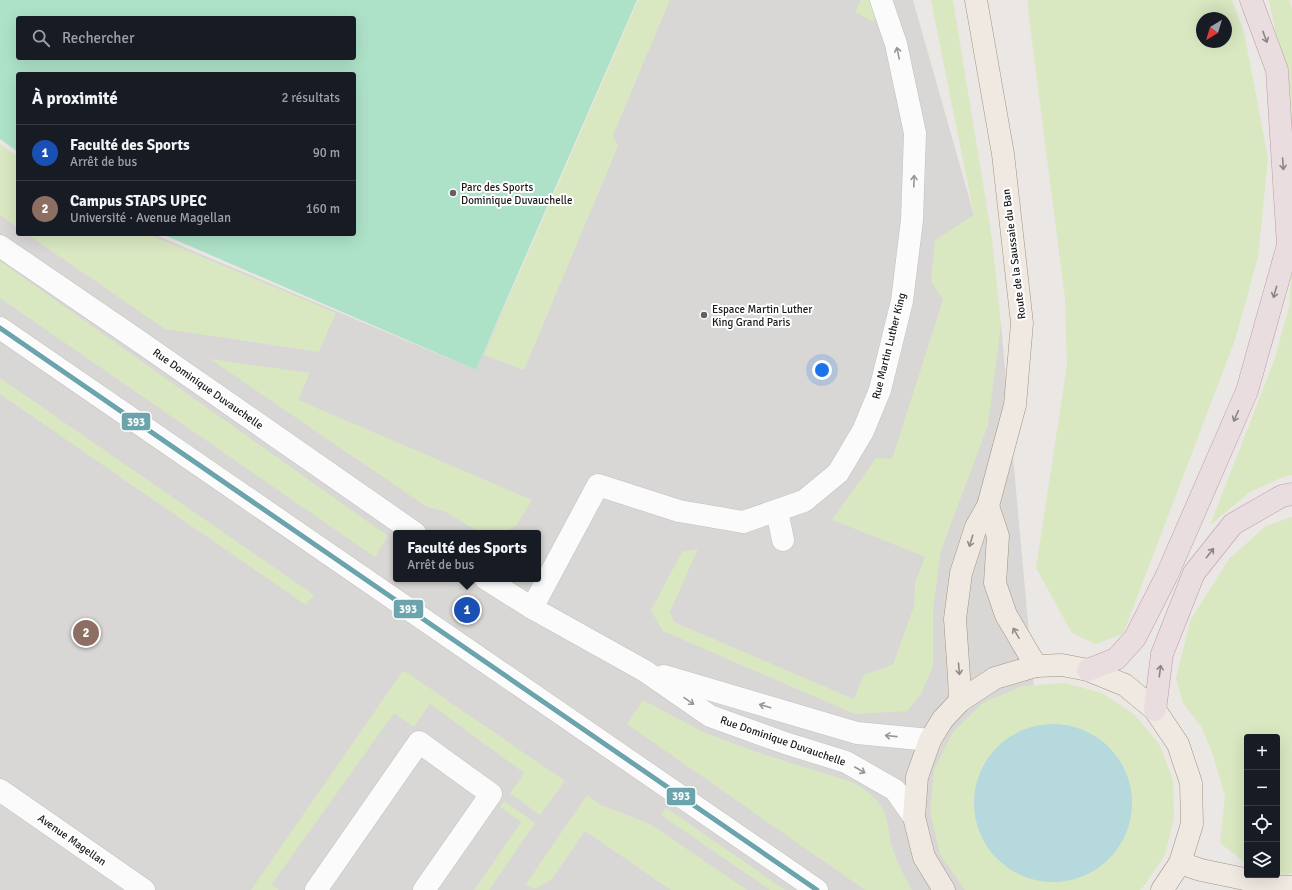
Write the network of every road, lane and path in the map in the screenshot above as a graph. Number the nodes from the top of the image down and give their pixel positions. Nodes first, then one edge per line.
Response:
1 (881, 0) edge
2 (976, 0) edge
3 (1251, 0) edge
4 (0, 246) edge
5 (0, 328) edge
6 (1292, 494) edge
7 (988, 506) junction
8 (776, 511) junction
9 (411, 530) edge
10 (783, 540) dead end
11 (491, 582) edge
12 (532, 608) junction
13 (1036, 666) junction
14 (1088, 670) junction
15 (645, 671) junction
16 (960, 701) junction
17 (1155, 710) junction
18 (930, 740) junction
19 (0, 790) edge
20 (914, 817) junction
21 (1180, 863) junction
22 (1292, 887) edge
23 (144, 890) edge
24 (316, 890) edge
25 (424, 890) edge
26 (817, 890) edge
27 (944, 890) edge
28 (1162, 890) edge

8 -> 1 street, Rue Martin Luther King
2 - 7 main road, Route de la Saussaie du Ban
3 -> 14 highway
4 - 9 street, Rue Dominique Duvauchelle
5 - 26 street
17 -> 6 highway
13 -> 7 main road
7 -> 16 main road, Route de la Saussaie du Ban
8 - 10 street
8 - 12 street, Rue Martin Luther King
11 - 12 street, Rue Dominique Duvauchelle
12 - 15 street, Rue Dominique Duvauchelle
13 - 14 main road
13 - 16 main road
14 - 17 main road
18 -> 15 street, Rue Dominique Duvauchelle
15 -> 20 street, Rue Dominique Duvauchelle
16 - 18 main road
17 - 21 main road
18 - 20 main road
19 - 23 street, Avenue Magellan
20 - 27 main road
21 - 22 main road
21 - 28 main road
24 - 25 street

